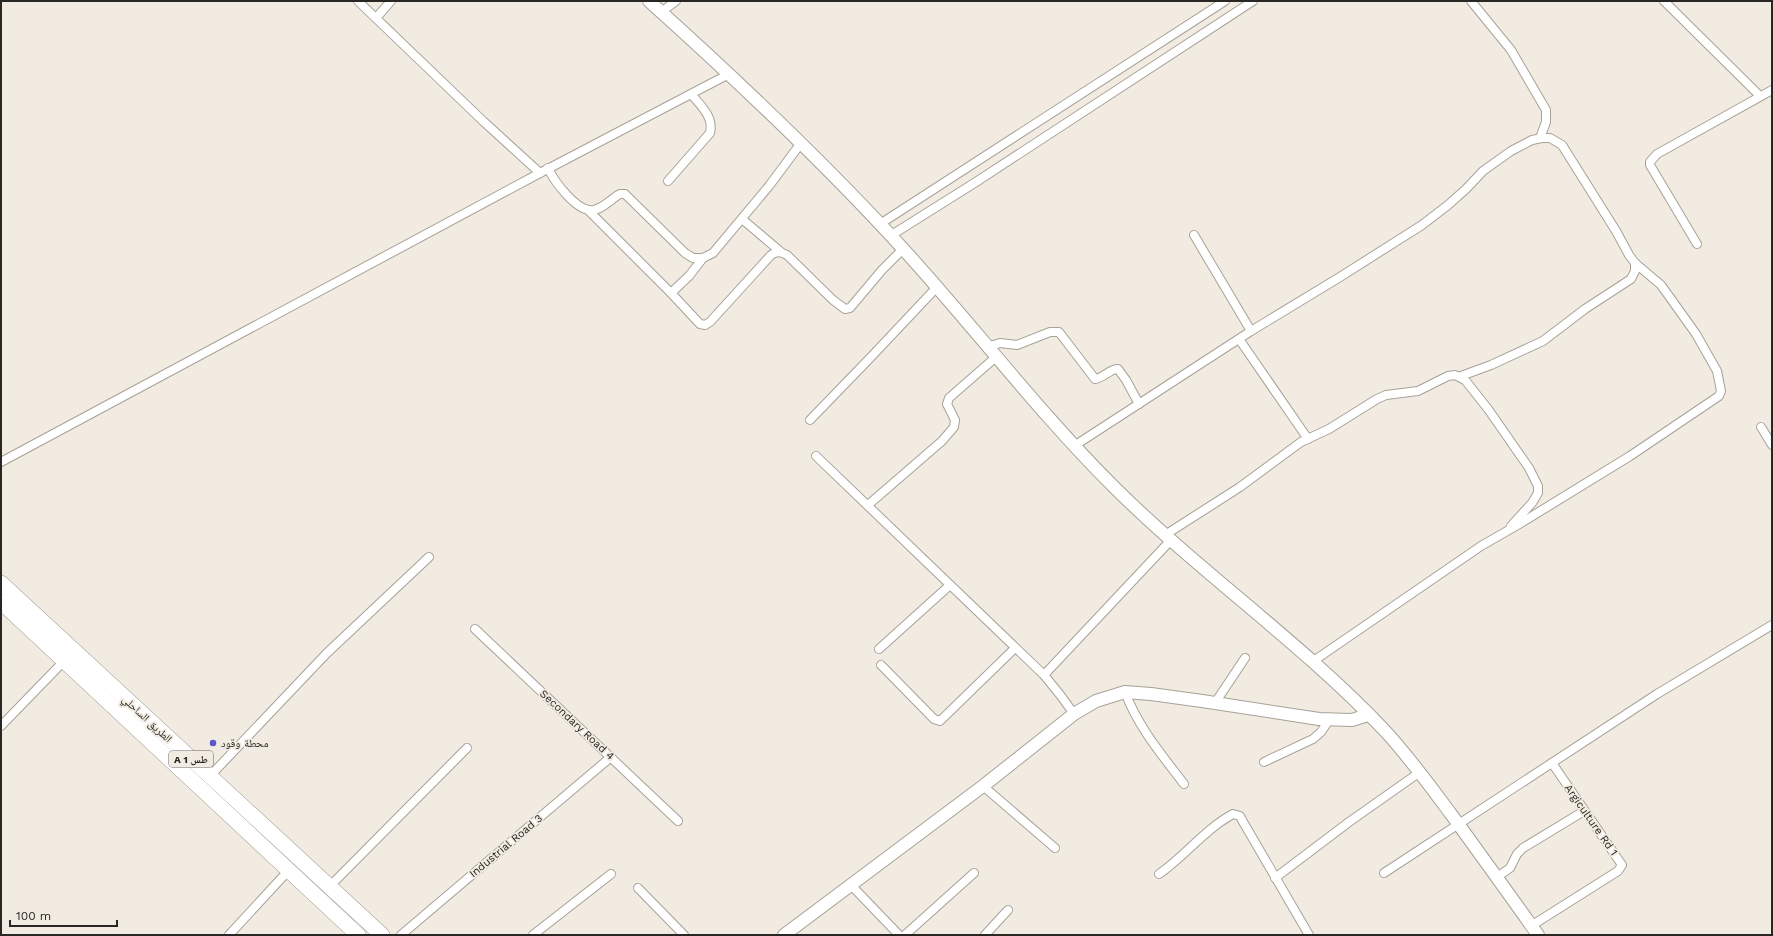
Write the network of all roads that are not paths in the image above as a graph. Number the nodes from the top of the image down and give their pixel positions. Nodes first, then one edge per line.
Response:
1 (358, 1) edge
2 (391, 1) edge
3 (649, 1) edge
4 (676, 1) edge
5 (1225, 1) edge
6 (1253, 1) edge
7 (1471, 1) edge
8 (1664, 1) edge
9 (661, 12) junction
10 (376, 18) junction
11 (729, 74) junction
12 (1772, 90) edge
13 (691, 94) junction
14 (1760, 96) junction
15 (1540, 138) junction
16 (801, 143) junction
17 (548, 168) junction
18 (540, 173) junction
19 (668, 181) dead end
20 (588, 210) junction
21 (742, 219) junction
22 (880, 224) junction
23 (1194, 235) dead end
24 (890, 236) junction
25 (1697, 244) dead end
26 (903, 249) junction
27 (780, 252) junction
28 (703, 258) junction
29 (1635, 262) junction
30 (937, 287) junction
31 (671, 293) junction
32 (1251, 331) junction
33 (1239, 339) junction
34 (988, 347) junction
35 (996, 357) junction
36 (1461, 376) junction
37 (1139, 404) junction
38 (810, 420) dead end
39 (1761, 427) dead end
40 (1308, 439) junction
41 (1772, 444) edge
42 (1074, 446) junction
43 (816, 456) dead end
44 (1, 462) edge
45 (868, 505) junction
46 (1506, 532) junction
47 (1168, 538) junction
48 (429, 557) dead end
49 (1, 583) edge
50 (950, 585) junction
51 (1, 602) edge
52 (1772, 625) edge
53 (475, 630) dead end
54 (1015, 648) junction
55 (879, 649) dead end
56 (69, 656) junction
57 (1245, 658) dead end
58 (1312, 662) junction
59 (881, 666) dead end
60 (1044, 676) junction
61 (1124, 692) junction
62 (1215, 703) junction
63 (1074, 714) junction
64 (1368, 715) junction
65 (1329, 720) junction
66 (1, 726) edge
67 (467, 748) dead end
68 (611, 757) junction
69 (1264, 762) dead end
70 (1552, 763) junction
71 (1420, 772) junction
72 (210, 776) junction
73 (1184, 784) dead end
74 (983, 786) junction
75 (1584, 812) junction
76 (678, 821) dead end
77 (1458, 824) junction
78 (1054, 848) dead end
79 (289, 870) junction
80 (974, 873) dead end
81 (1384, 873) dead end
82 (611, 874) dead end
83 (1159, 874) dead end
84 (1497, 877) junction
85 (1276, 878) junction
86 (850, 884) junction
87 (330, 886) junction
88 (638, 888) dead end
89 (1008, 910) dead end
90 (1535, 930) edge
91 (229, 935) edge
92 (358, 935) edge
93 (382, 935) edge
94 (401, 935) edge
95 (533, 935) edge
96 (684, 935) edge
97 (784, 935) edge
98 (899, 935) edge
99 (905, 935) edge
100 (985, 935) edge
101 (1309, 935) edge

1 - 10 street
2 - 10 street
3 - 9 street
4 - 9 street
5 - 22 street
6 - 24 street
7 - 15 street
8 - 14 street
9 - 11 street
10 - 18 street
11 - 13 street
11 - 16 street
12 - 14 street
13 - 17 street
13 - 19 street
14 - 25 street
15 - 29 street
15 - 32 street
16 - 21 street
16 - 22 street
17 - 18 street
17 - 20 street
18 - 44 street
20 - 28 street
20 - 31 street
21 - 27 street
21 - 28 street
22 - 24 street
23 - 32 street
24 - 26 street
26 - 27 street
26 - 30 street
27 - 31 street
28 - 31 street
29 - 36 street
29 - 46 street
30 - 34 street
30 - 38 street
32 - 33 street
33 - 37 street
33 - 40 street
34 - 35 street
34 - 37 street
35 - 42 street
35 - 45 street
36 - 40 street
36 - 46 street
37 - 42 street
39 - 41 street
40 - 47 street
42 - 47 street
43 - 45 street
45 - 50 street
46 - 58 street
47 - 58 street
47 - 60 street
48 - 72 street
49 - 56 highway, الطريق الساحلي / A 1 طس
50 - 54 street
50 - 55 street
51 - 56 highway, الطريق الساحلي / A 1 طس
52 - 70 street
53 - 68 street, Secondary Road 4
54 - 59 street
54 - 60 street
56 - 66 street
56 - 72 highway, الطريق الساحلي / A 1 طس
56 - 79 highway, الطريق الساحلي / A 1 طس
57 - 62 street
58 - 64 street
60 - 63 street
61 - 62 street
61 - 63 street
61 - 73 street
62 - 65 street
63 - 74 street
64 - 65 street
64 - 71 street
65 - 69 street
67 - 87 street
68 - 76 street, Secondary Road 4
68 - 94 street, Industrial Road 3
70 - 75 street, Argiculture Rd 1
70 - 77 street
71 - 77 street
71 - 85 street
72 - 87 highway, الطريق الساحلي / A 1 طس
74 - 78 street
74 - 86 street
75 - 84 street
75 - 90 street, Argiculture Rd 1
77 - 81 street
77 - 84 street
79 - 91 street
79 - 92 highway, الطريق الساحلي / A 1 طس
80 - 99 street
82 - 95 street
83 - 85 street
84 - 90 street
85 - 101 street
86 - 97 street
86 - 98 street
87 - 93 highway, الطريق الساحلي / A 1 طس
88 - 96 street
89 - 100 street

